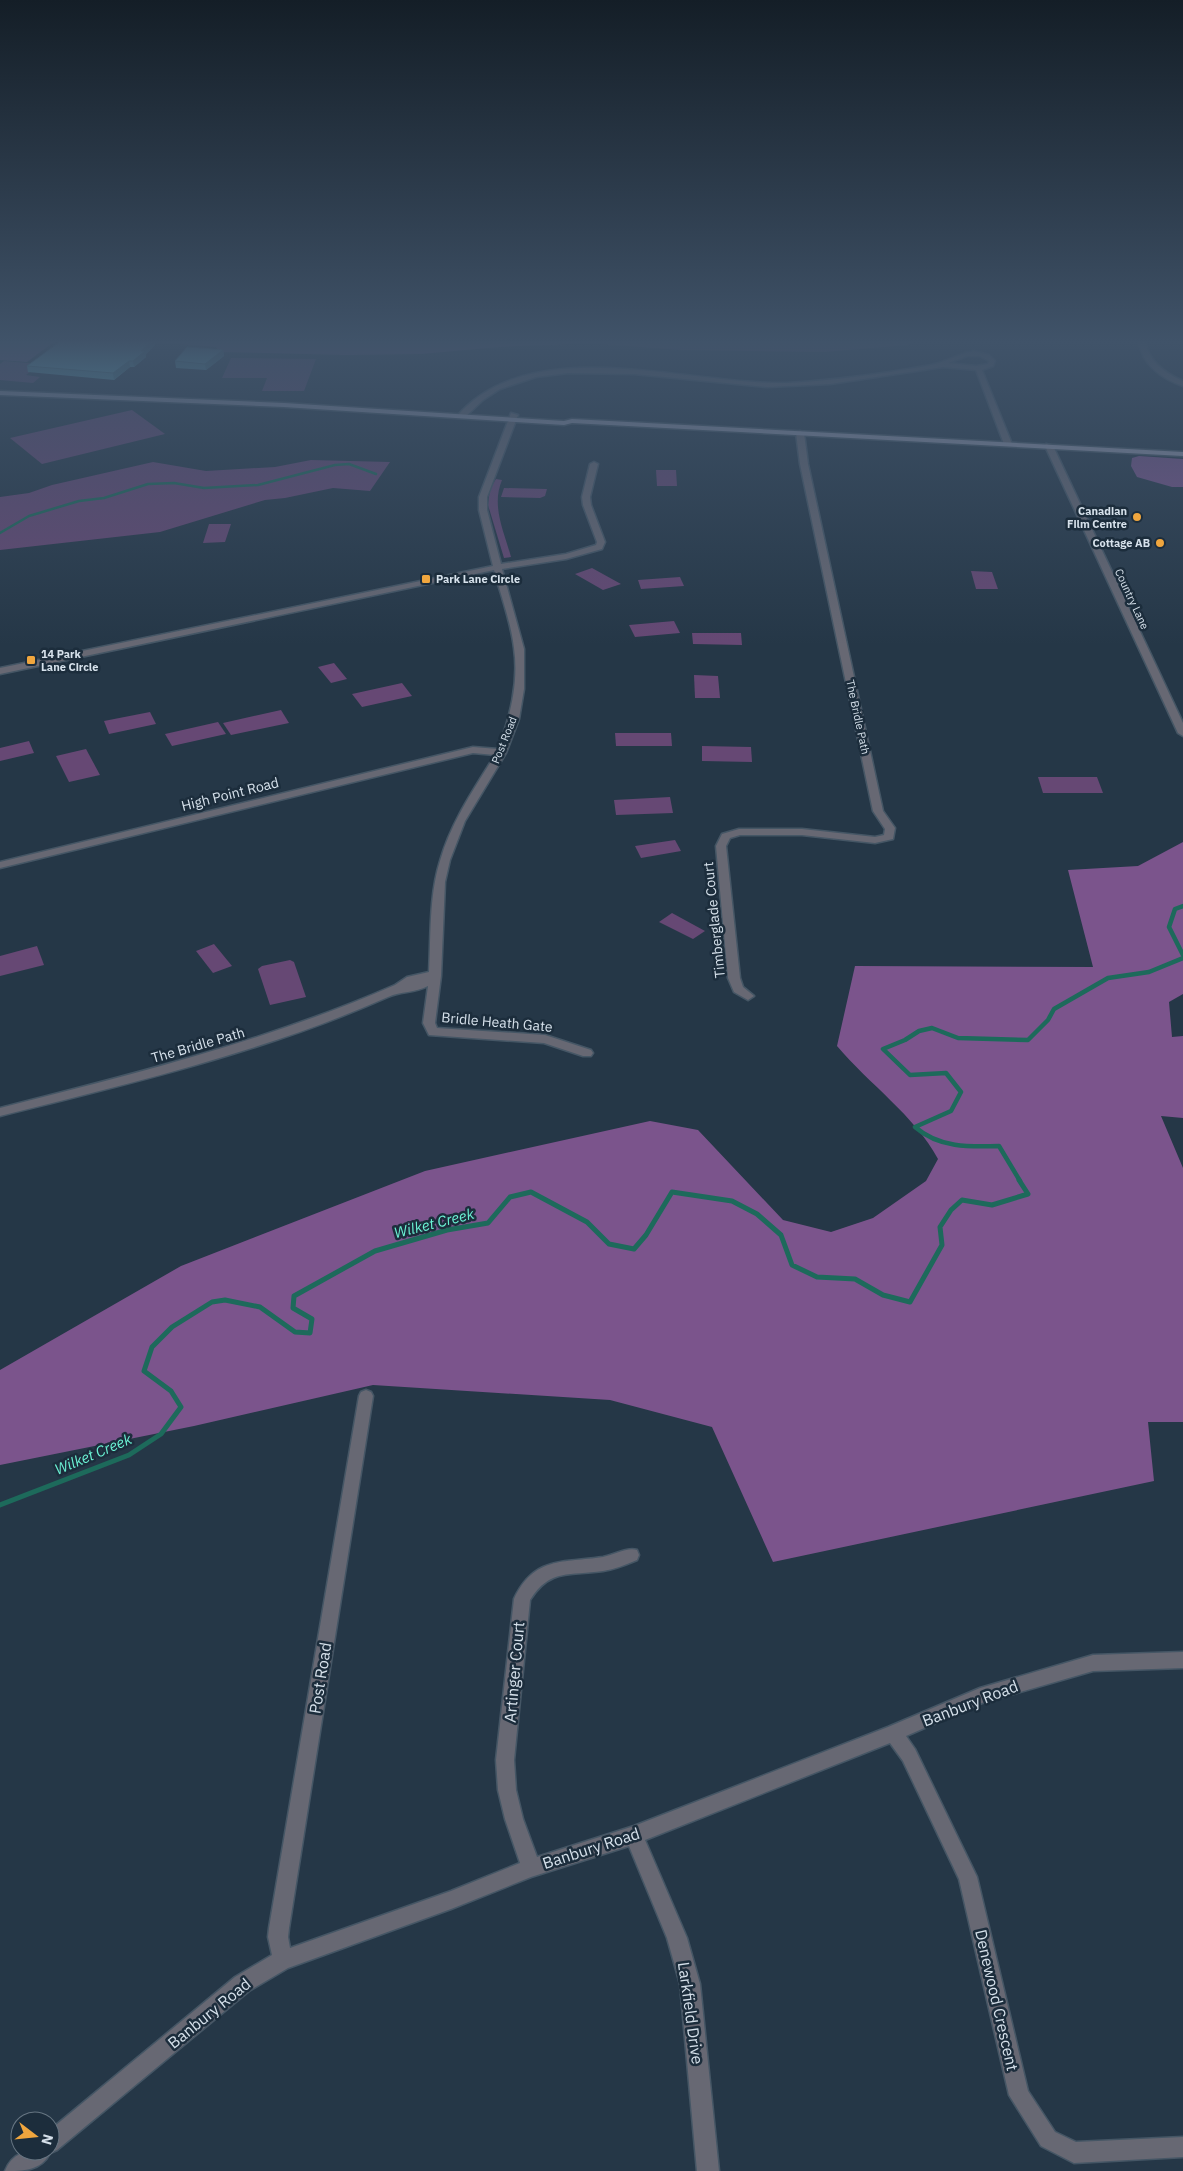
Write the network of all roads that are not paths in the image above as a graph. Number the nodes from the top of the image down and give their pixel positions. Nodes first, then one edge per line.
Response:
1 (504, 442) edge
2 (801, 442) edge
3 (976, 442) edge
4 (1008, 444) joint
5 (1049, 446) junction
6 (1183, 454) edge
7 (594, 464) dead end
8 (498, 567) junction
9 (0, 671) edge
10 (1183, 733) edge
11 (496, 753) junction
12 (726, 836) joint
13 (0, 865) edge
14 (435, 976) junction
15 (748, 996) dead end
16 (433, 1032) joint
17 (587, 1053) dead end
18 (0, 1112) edge
19 (366, 1396) dead end
20 (631, 1555) dead end
21 (1183, 1660) edge
22 (894, 1733) junction
23 (634, 1835) junction
24 (531, 1868) junction
25 (283, 1960) junction
26 (60, 2135) edge
27 (1183, 2147) edge
28 (28, 2161) edge
29 (16, 2171) edge
30 (708, 2171) edge

1 - 8 street, Post Road
2 - 12 street, The Bridle Path
3 - 4 main road
4 - 5 main road
5 - 6 main road
5 - 10 street, Country Lane
7 - 8 street
8 - 9 street
8 - 11 street, Post Road
11 - 13 street, High Point Road
11 - 14 street, Post Road
12 - 15 street, Timberglade Court
14 - 16 street, Post Road
14 - 18 street, The Bridle Path
16 - 17 street, Bridle Heath Gate
19 - 25 street, Post Road
20 - 24 street, Artinger Court
21 - 22 street, Banbury Road
22 - 23 street, Banbury Road
22 - 27 street, Denewood Crescent
23 - 24 street, Banbury Road
23 - 30 street, Larkfield Drive
24 - 25 street, Banbury Road
25 - 26 street, Banbury Road
28 - 29 street

